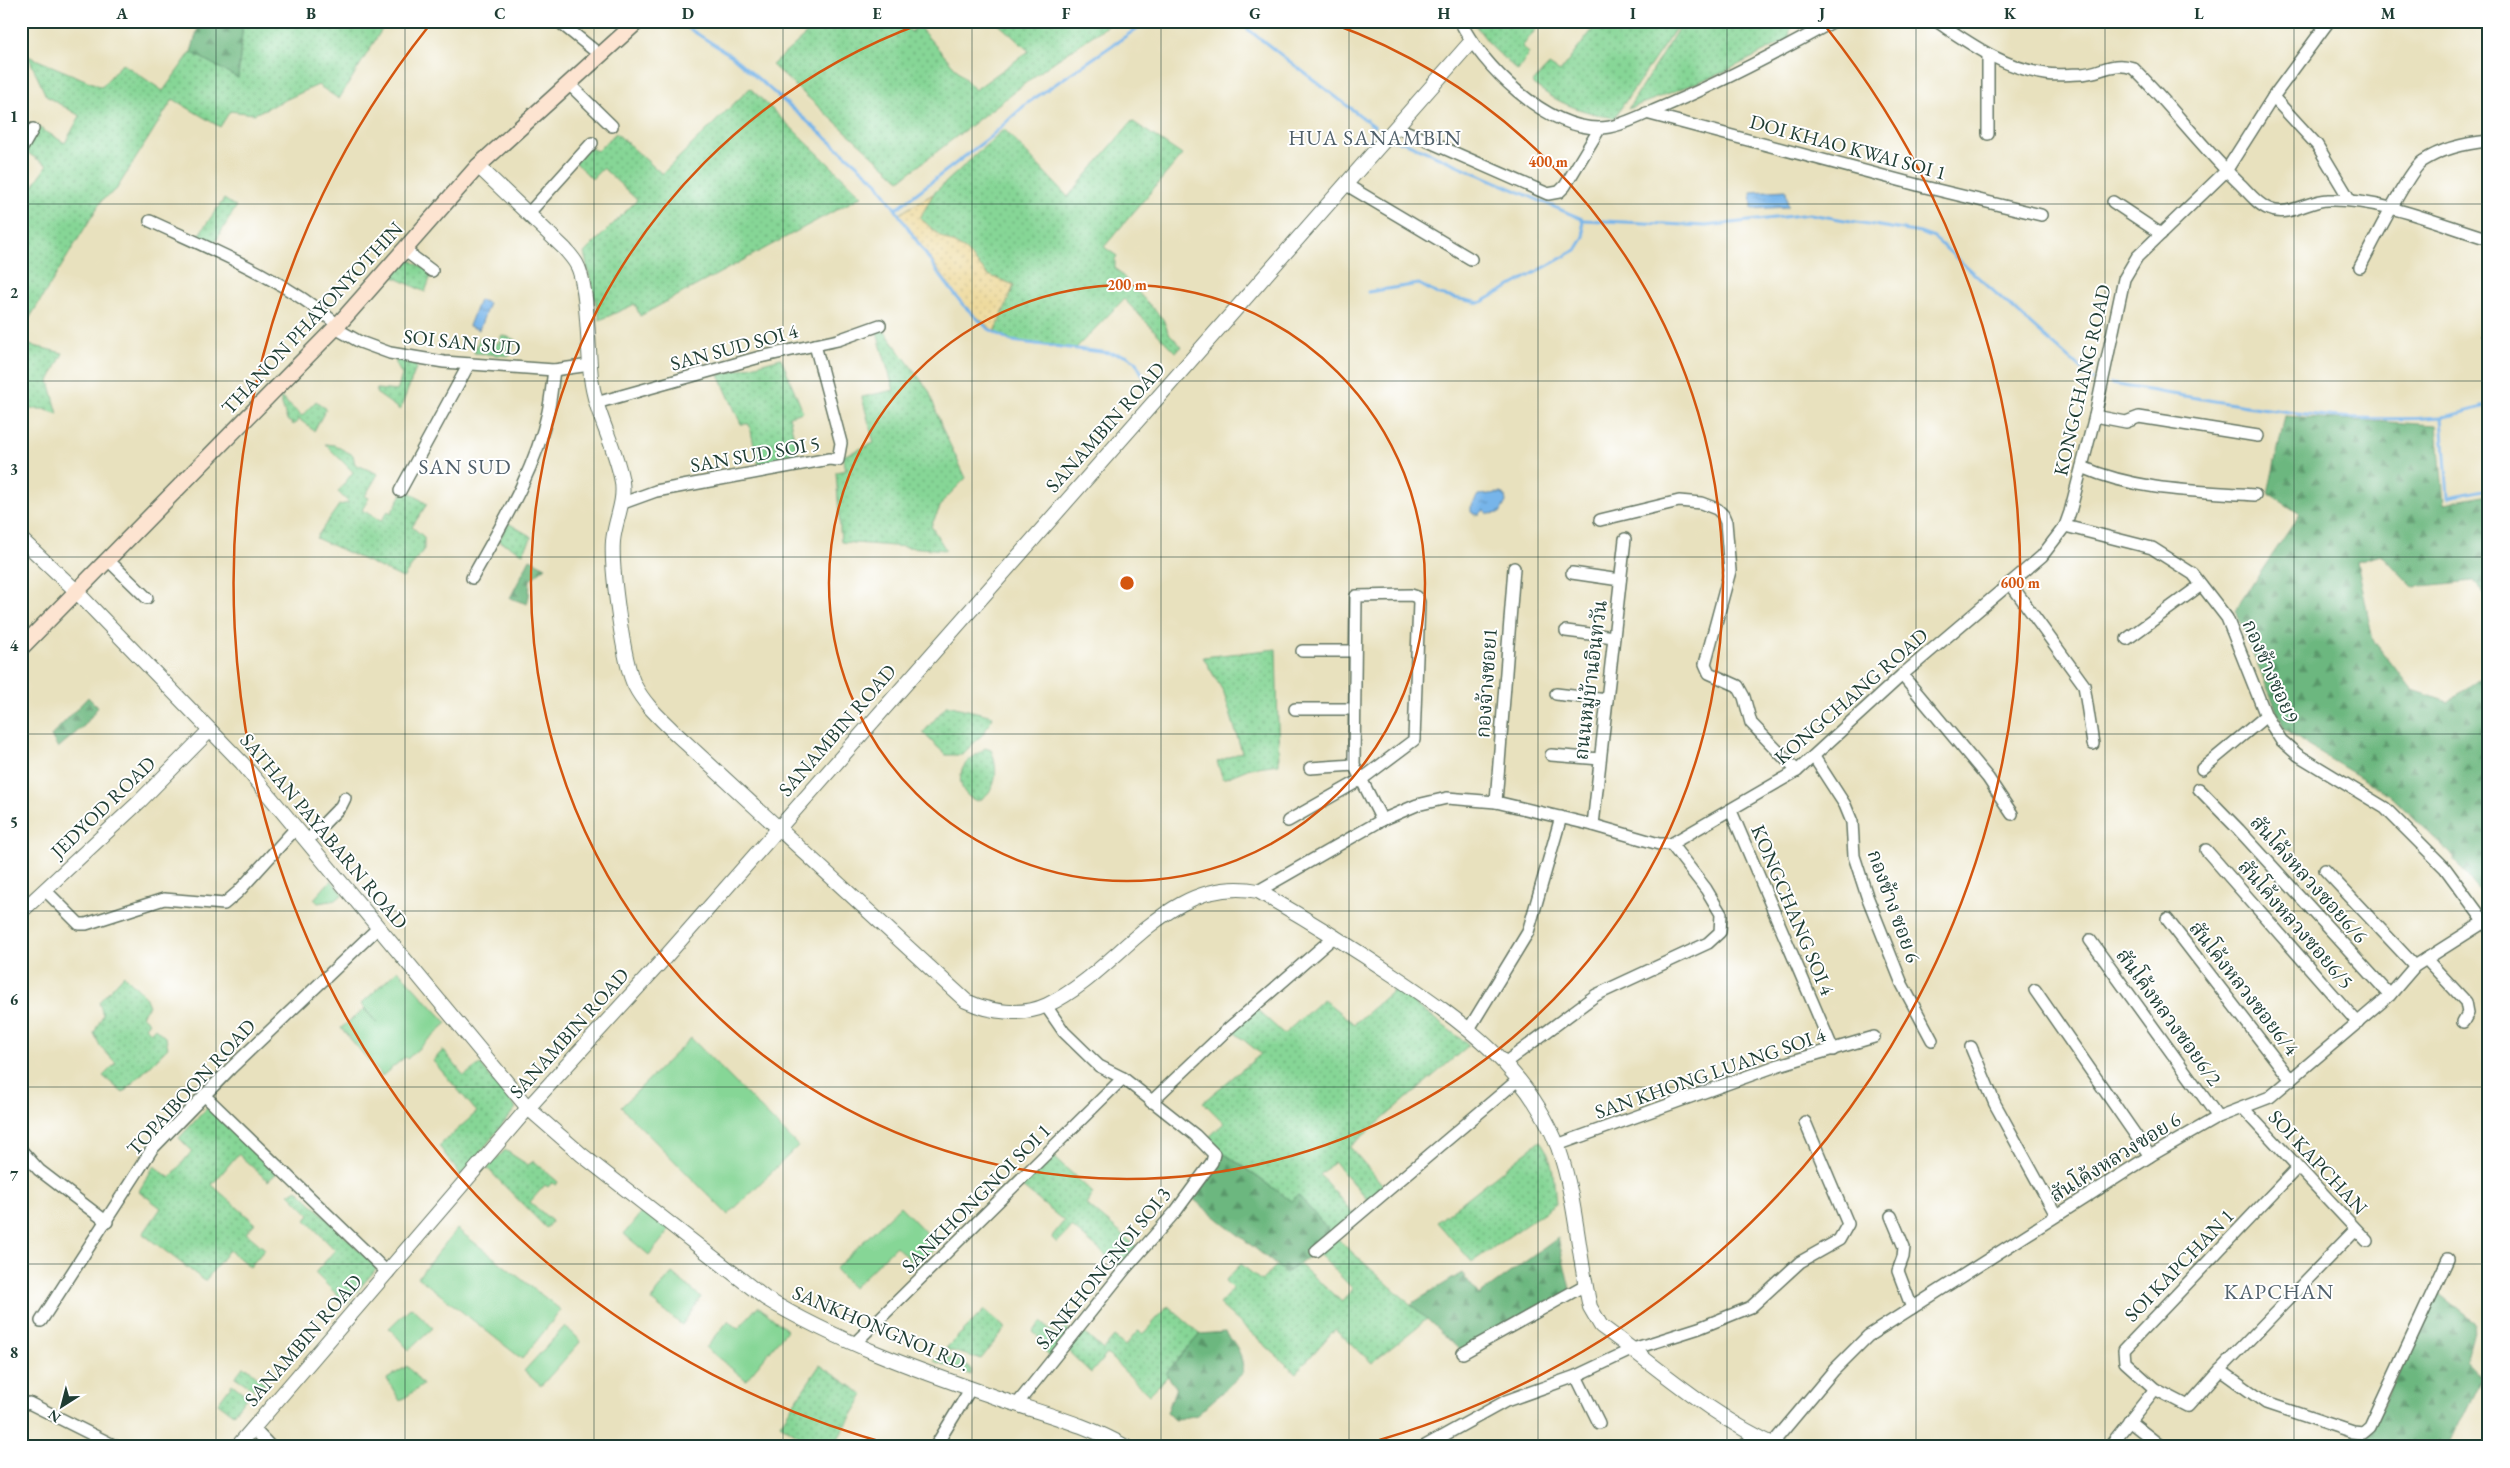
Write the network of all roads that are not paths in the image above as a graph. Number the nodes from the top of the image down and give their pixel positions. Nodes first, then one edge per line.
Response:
1 (558, 21) edge
2 (638, 21) edge
3 (1460, 21) edge
4 (1834, 21) edge
5 (1936, 21) edge
6 (2329, 21) edge
7 (1470, 43) junction
8 (600, 55) junction
9 (1988, 56) junction
10 (568, 83) junction
11 (2273, 97) junction
12 (1646, 113) junction
13 (612, 126) dead end
14 (1396, 127) junction
15 (1600, 128) junction
16 (34, 129) dead end
17 (1988, 134) dead end
18 (2489, 141) edge
19 (592, 143) dead end
20 (21, 150) edge
21 (478, 166) junction
22 (2226, 171) junction
23 (1345, 184) junction
24 (2350, 200) junction
25 (2113, 202) dead end
26 (2391, 209) junction
27 (528, 214) junction
28 (2041, 215) dead end
29 (150, 221) dead end
30 (2161, 234) junction
31 (2489, 239) edge
32 (404, 250) junction
33 (1471, 259) dead end
34 (2360, 267) dead end
35 (432, 271) dead end
36 (2489, 318) edge
37 (880, 325) dead end
38 (336, 326) junction
39 (2487, 334) dead end
40 (815, 345) junction
41 (470, 364) junction
42 (590, 364) junction
43 (554, 370) junction
44 (596, 402) junction
45 (2094, 416) junction
46 (2258, 436) dead end
47 (2082, 467) junction
48 (400, 491) dead end
49 (2255, 495) dead end
50 (623, 503) junction
51 (1600, 520) dead end
52 (2064, 526) junction
53 (21, 539) edge
54 (1625, 539) dead end
55 (108, 560) junction
56 (1514, 568) dead end
57 (1572, 573) dead end
58 (472, 578) dead end
59 (1620, 580) junction
60 (2010, 584) junction
61 (2202, 585) junction
62 (76, 592) junction
63 (147, 598) dead end
64 (1566, 631) dead end
65 (1614, 637) junction
66 (2127, 639) dead end
67 (21, 648) edge
68 (1354, 651) junction
69 (1302, 652) dead end
70 (1902, 675) junction
71 (1556, 694) dead end
72 (1607, 700) junction
73 (1295, 708) dead end
74 (1354, 710) junction
75 (2266, 716) junction
76 (210, 730) junction
77 (2093, 744) dead end
78 (1551, 755) dead end
79 (1814, 758) junction
80 (1600, 759) junction
81 (1354, 765) junction
82 (1310, 768) dead end
83 (2202, 769) dead end
84 (1797, 771) junction
85 (1362, 779) junction
86 (2199, 789) dead end
87 (345, 798) dead end
88 (1496, 802) junction
89 (1731, 811) junction
90 (2012, 814) dead end
91 (1562, 817) junction
92 (1382, 820) junction
93 (1288, 822) dead end
94 (1592, 825) junction
95 (296, 828) junction
96 (777, 828) junction
97 (307, 841) junction
98 (1671, 844) junction
99 (2206, 850) dead end
100 (2325, 870) dead end
101 (45, 890) junction
102 (1258, 892) junction
103 (21, 912) edge
104 (2166, 920) dead end
105 (2487, 922) edge
106 (379, 927) junction
107 (1335, 936) junction
108 (2090, 940) dead end
109 (2426, 959) junction
110 (2414, 966) junction
111 (2034, 990) dead end
112 (2390, 995) junction
113 (1046, 1006) junction
114 (2463, 1022) dead end
115 (2358, 1023) junction
116 (1469, 1029) junction
117 (1874, 1037) dead end
118 (1932, 1040) dead end
119 (1971, 1046) dead end
120 (1833, 1050) junction
121 (1506, 1062) junction
122 (1123, 1078) junction
123 (1519, 1079) junction
124 (2291, 1080) junction
125 (204, 1095) junction
126 (1151, 1102) junction
127 (528, 1108) junction
128 (2243, 1108) junction
129 (2218, 1117) junction
130 (1804, 1122) dead end
131 (1557, 1145) junction
132 (21, 1150) edge
133 (2150, 1156) junction
134 (2298, 1168) junction
135 (2056, 1215) junction
136 (1890, 1216) dead end
137 (107, 1222) junction
138 (2355, 1230) junction
139 (2367, 1241) dead end
140 (1316, 1251) dead end
141 (2448, 1259) dead end
142 (388, 1273) junction
143 (1585, 1285) junction
144 (1912, 1308) junction
145 (41, 1321) dead end
146 (856, 1343) junction
147 (1633, 1349) junction
148 (1463, 1353) dead end
149 (2220, 1370) junction
150 (1576, 1376) junction
151 (971, 1388) junction
152 (2155, 1389) junction
153 (21, 1404) edge
154 (1017, 1404) junction
155 (2129, 1421) junction
156 (1599, 1423) dead end
157 (253, 1428) junction
158 (1754, 1436) junction
159 (1776, 1445) edge
160 (117, 1447) edge
161 (237, 1447) edge
162 (271, 1447) edge
163 (935, 1447) edge
164 (1126, 1447) edge
165 (1423, 1447) edge
166 (1742, 1447) edge
167 (2108, 1447) edge
168 (2162, 1447) edge

1 - 8 street
2 - 8 main road, THANON PHAYONYOTHIN
3 - 7 street
4 - 12 street
5 - 9 street
6 - 11 street, KONGCHANG ROAD
7 - 14 street, SANAMBIN ROAD
7 - 15 street
8 - 10 main road, THANON PHAYONYOTHIN
9 - 17 street
9 - 22 street
10 - 13 street
10 - 21 main road, THANON PHAYONYOTHIN
11 - 22 street, KONGCHANG ROAD
11 - 24 street
12 - 15 street
12 - 28 street, DOI KHAO KWAI SOI 1
14 - 15 street
14 - 23 street, SANAMBIN ROAD
16 - 20 street
18 - 26 street
19 - 27 street
21 - 27 street
21 - 32 main road, THANON PHAYONYOTHIN
22 - 24 street
22 - 30 street, KONGCHANG ROAD
23 - 33 street
23 - 96 street, SANAMBIN ROAD
24 - 26 street
25 - 30 street
26 - 31 street
26 - 34 street
27 - 42 street
29 - 38 street, SOI SAN SUD
30 - 45 street, KONGCHANG ROAD
32 - 35 street
32 - 38 main road, THANON PHAYONYOTHIN
36 - 39 street
37 - 40 street, SAN SUD SOI 4
38 - 41 street, SOI SAN SUD
38 - 55 main road, THANON PHAYONYOTHIN
40 - 44 street, SAN SUD SOI 4
40 - 50 street, SAN SUD SOI 5
41 - 43 street, SOI SAN SUD
41 - 48 street
42 - 43 street, SOI SAN SUD
42 - 44 street
43 - 58 street
44 - 50 street
45 - 46 street
45 - 47 street, KONGCHANG ROAD
47 - 49 street
47 - 52 street, KONGCHANG ROAD
50 - 96 street
51 - 84 street
52 - 60 street, KONGCHANG ROAD
52 - 61 street, กองช้างซอย9
53 - 62 street, SATHAN PAYABARN ROAD
54 - 59 street, ถนนหมู่บ้านอินทวัน
55 - 62 main road, THANON PHAYONYOTHIN
55 - 63 street
56 - 88 street, กองจ้างซอย1
57 - 59 street
59 - 65 street, ถนนหมู่บ้านอินทวัน
60 - 70 street, KONGCHANG ROAD
60 - 77 street
61 - 66 street
61 - 75 street, กองช้างซอย9
62 - 67 main road, THANON PHAYONYOTHIN
62 - 76 street, SATHAN PAYABARN ROAD
64 - 65 street
65 - 72 street, ถนนหมู่บ้านอินทวัน
68 - 69 street
68 - 74 street
68 - 85 street
70 - 79 street, KONGCHANG ROAD
70 - 90 street
71 - 72 street
72 - 80 street, ถนนหมู่บ้านอินทวัน
73 - 74 street
74 - 81 street
75 - 83 street
75 - 105 street, กองช้างซอย9
76 - 95 street, SATHAN PAYABARN ROAD
76 - 101 street, JEDYOD ROAD
78 - 80 street
79 - 84 street, KONGCHANG ROAD
79 - 118 street, กองช้าง ซอย 6
80 - 94 street, ถนนหมู่บ้านอินทวัน
81 - 82 street
81 - 85 street
84 - 89 street, KONGCHANG ROAD
85 - 92 street
85 - 93 street
86 - 112 street, สันโค้งหลวงซอย6/6
87 - 97 street
88 - 91 street
88 - 92 street
89 - 98 street, KONGCHANG ROAD
89 - 120 street, KONGCHANG SOI 4
91 - 94 street
91 - 116 street
92 - 102 street
94 - 98 street
95 - 97 street, SATHAN PAYABARN ROAD
95 - 101 street
96 - 113 street
96 - 127 street, SANAMBIN ROAD
97 - 106 street, SATHAN PAYABARN ROAD
98 - 121 street
99 - 115 street, สันโค้งหลวงซอย6/5
100 - 110 street
101 - 103 street, JEDYOD ROAD
102 - 107 street
102 - 113 street
104 - 124 street, สันโค้งหลวงซอย6/4
105 - 109 street, สันโค้งหลวงซอย 6
106 - 125 street, TOPAIBOON ROAD
106 - 127 street, SATHAN PAYABARN ROAD
107 - 116 street
107 - 126 street
108 - 129 street, สันโค้งหลวงซอย6/2
109 - 110 street, สันโค้งหลวงซอย 6
109 - 114 street
110 - 112 street, สันโค้งหลวงซอย 6
111 - 133 street
112 - 115 street, สันโค้งหลวงซอย 6
113 - 122 street
115 - 124 street, สันโค้งหลวงซอย 6
116 - 121 street
117 - 120 street, SAN KHONG LUANG SOI 4
119 - 135 street
120 - 131 street, SAN KHONG LUANG SOI 4
121 - 123 street
122 - 126 street
122 - 146 street, SANKHONGNOI SOI 1
123 - 131 street
123 - 140 street
124 - 128 street, สันโค้งหลวงซอย 6
125 - 137 street, TOPAIBOON ROAD
125 - 142 street
126 - 154 street, SANKHONGNOI SOI 3
127 - 142 street, SANAMBIN ROAD
127 - 146 street, SANKHONGNOI RD.
128 - 129 street, สันโค้งหลวงซอย 6
128 - 134 street, SOI KAPCHAN
129 - 133 street, สันโค้งหลวงซอย 6
130 - 147 street
131 - 143 street
132 - 137 street
133 - 135 street, สันโค้งหลวงซอย 6
134 - 138 street, SOI KAPCHAN
134 - 152 street, SOI KAPCHAN 1
135 - 144 street, สันโค้งหลวงซอย 6
136 - 144 street
137 - 145 street, TOPAIBOON ROAD
138 - 139 street, SOI KAPCHAN
138 - 149 street
141 - 149 street
142 - 157 street, SANAMBIN ROAD
143 - 147 street
143 - 148 street
144 - 159 street, สันโค้งหลวงซอย 6
146 - 151 street, SANKHONGNOI RD.
147 - 150 street
147 - 158 street
149 - 152 street, SOI KAPCHAN 1
150 - 156 street
150 - 165 street
151 - 154 street, SANKHONGNOI RD.
151 - 163 street
152 - 155 street
153 - 160 street
154 - 164 street, SANKHONGNOI RD.
155 - 167 street
155 - 168 street
157 - 161 street, SANAMBIN ROAD
157 - 162 street
158 - 159 street
158 - 166 street

